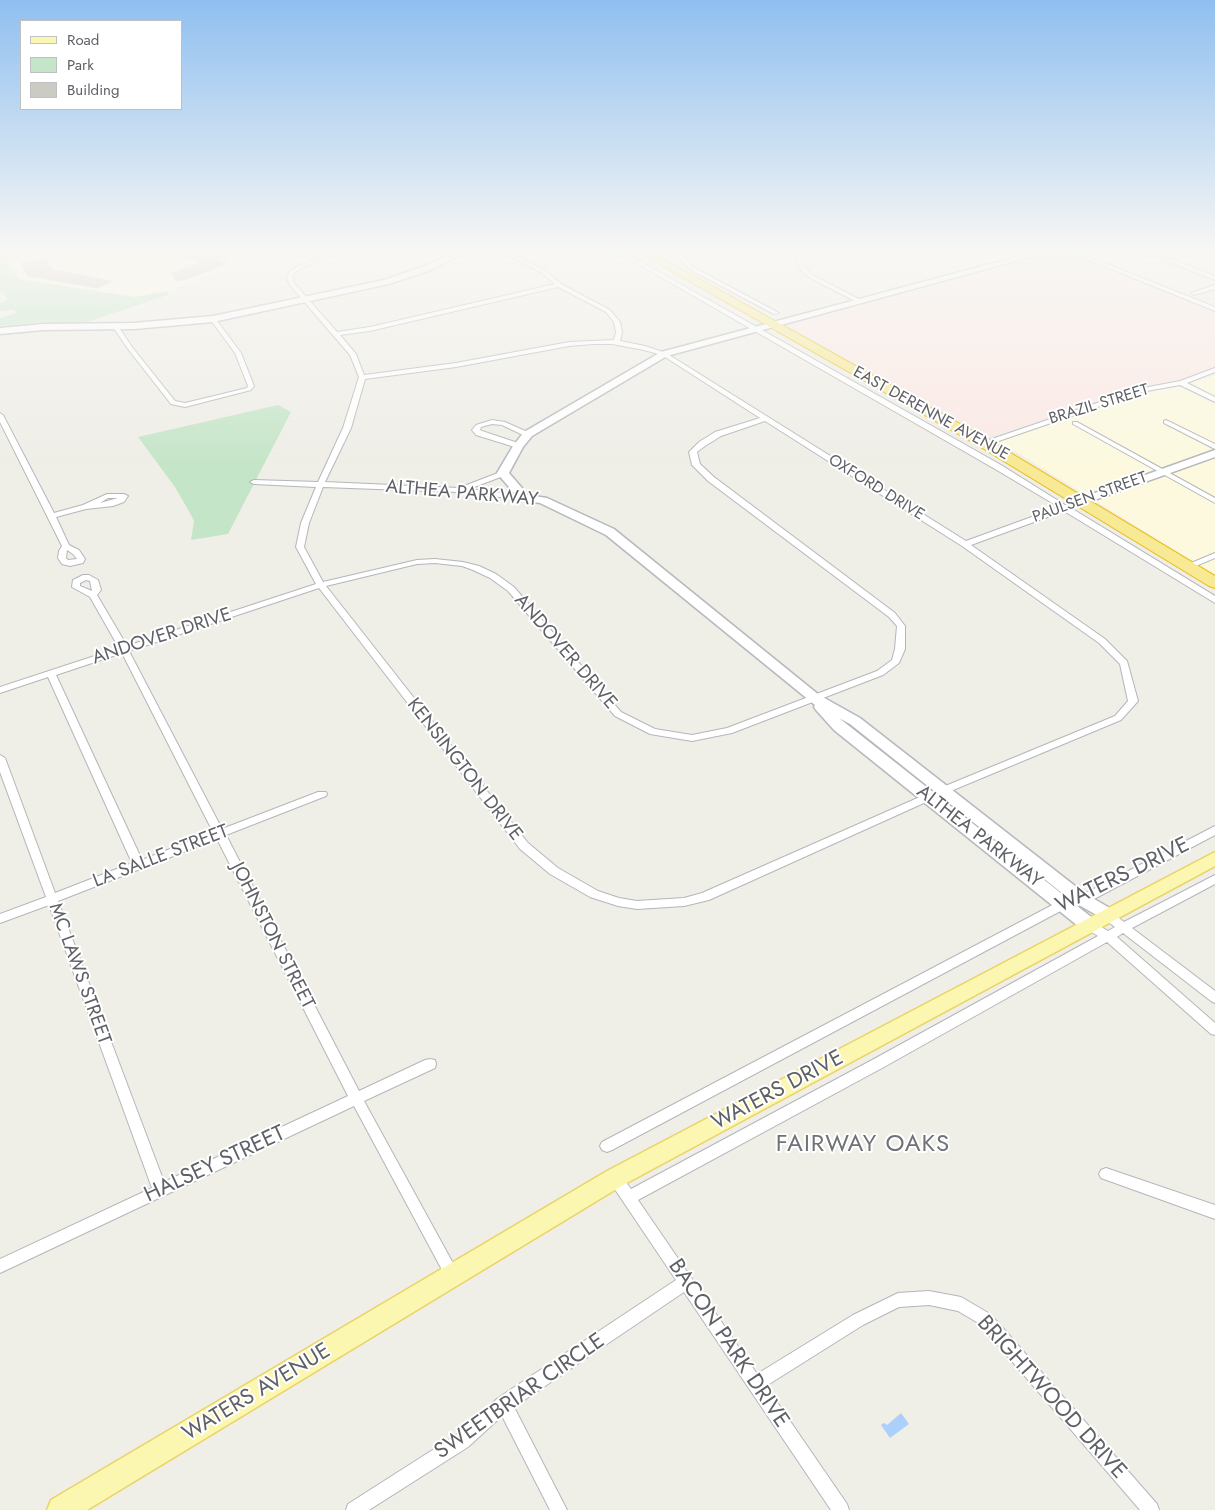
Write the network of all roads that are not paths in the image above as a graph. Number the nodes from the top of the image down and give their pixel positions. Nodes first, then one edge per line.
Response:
1 (184, 322) edge
2 (216, 322) edge
3 (326, 322) edge
4 (400, 322) edge
5 (617, 322) edge
6 (741, 322) edge
7 (768, 322) edge
8 (780, 322) edge
9 (116, 327) junction
10 (754, 330) junction
11 (0, 331) edge
12 (337, 334) junction
13 (616, 343) junction
14 (664, 354) junction
15 (1215, 370) edge
16 (362, 377) junction
17 (1181, 383) junction
18 (1215, 400) edge
19 (0, 415) edge
20 (766, 418) junction
21 (1166, 422) dead end
22 (1075, 423) dead end
23 (528, 434) junction
24 (984, 443) junction
25 (518, 446) junction
26 (1215, 447) edge
27 (1215, 453) edge
28 (1162, 472) junction
29 (503, 473) junction
30 (254, 482) dead end
31 (321, 483) junction
32 (459, 490) junction
33 (524, 498) junction
34 (1082, 501) junction
35 (1215, 501) edge
36 (86, 507) dead end
37 (1066, 507) junction
38 (52, 516) junction
39 (965, 544) junction
40 (66, 546) dead end
41 (1215, 555) edge
42 (1188, 566) junction
43 (1215, 583) edge
44 (321, 585) junction
45 (93, 596) dead end
46 (1215, 600) edge
47 (124, 649) junction
48 (52, 673) junction
49 (0, 690) edge
50 (814, 698) junction
51 (0, 758) edge
52 (322, 794) dead end
53 (935, 794) junction
54 (1215, 830) edge
55 (219, 834) junction
56 (1215, 858) edge
57 (139, 866) junction
58 (1215, 879) edge
59 (51, 898) junction
60 (1071, 900) junction
61 (0, 919) edge
62 (1098, 920) junction
63 (1125, 927) junction
64 (1108, 936) junction
65 (1215, 998) edge
66 (1215, 1030) edge
67 (430, 1064) dead end
68 (356, 1098) junction
69 (607, 1146) dead end
70 (1106, 1174) dead end
71 (615, 1178) junction
72 (160, 1191) junction
73 (629, 1197) junction
74 (1215, 1212) edge
75 (0, 1266) edge
76 (453, 1276) junction
77 (685, 1283) junction
78 (755, 1384) junction
79 (504, 1404) junction
80 (61, 1510) edge
81 (354, 1510) edge
82 (559, 1510) edge
83 (841, 1510) edge
84 (1151, 1510) edge

1 - 9 street
2 - 9 street
3 - 12 street
4 - 12 street
5 - 13 street
6 - 10 street
7 - 10 street
8 - 24 highway, EAST DERENNE AVENUE
9 - 11 street
10 - 14 street
10 - 37 street
12 - 16 street
13 - 14 street, OXFORD DRIVE
13 - 16 street, OXFORD DRIVE
14 - 20 street, OXFORD DRIVE
14 - 23 street
15 - 17 street, BRAZIL STREET
16 - 31 street, KENSINGTON DRIVE
17 - 18 street
17 - 24 street, BRAZIL STREET
19 - 38 street
20 - 39 street, OXFORD DRIVE
20 - 50 street, ANDOVER DRIVE
21 - 26 street
22 - 28 street
23 - 25 street
23 - 25 street
24 - 34 highway, EAST DERENNE AVENUE
25 - 29 street
27 - 28 street, PAULSEN STREET
28 - 34 street, PAULSEN STREET
28 - 35 street
29 - 32 street
29 - 33 street
30 - 31 street, ALTHEA PARKWAY
31 - 32 street, ALTHEA PARKWAY
31 - 44 street, KENSINGTON DRIVE
32 - 33 street, ALTHEA PARKWAY
33 - 50 street, ALTHEA PARKWAY
34 - 37 street, PAULSEN STREET
34 - 42 highway, EAST DERENNE AVENUE
36 - 38 street
37 - 39 street, PAULSEN STREET
37 - 46 street
38 - 40 street
39 - 53 street, OXFORD DRIVE
41 - 42 street
42 - 43 highway, EAST DERENNE AVENUE
44 - 47 street, ANDOVER DRIVE
44 - 50 street, ANDOVER DRIVE
44 - 53 street, KENSINGTON DRIVE
45 - 47 street, JOHNSTON STREET
47 - 48 street, ANDOVER DRIVE
47 - 55 street, JOHNSTON STREET
48 - 49 street, ANDOVER DRIVE
48 - 57 street
50 - 53 street, ALTHEA PARKWAY
51 - 59 street, MC LAWS STREET
52 - 55 street, LA SALLE STREET
53 - 60 street, ALTHEA PARKWAY
54 - 60 street, WATERS DRIVE
55 - 57 street, LA SALLE STREET
55 - 68 street, JOHNSTON STREET
56 - 62 main road
57 - 59 street, LA SALLE STREET
58 - 63 street, WATERS DRIVE
59 - 61 street, LA SALLE STREET
59 - 72 street, MC LAWS STREET
60 - 62 street, ALTHEA PARKWAY
60 - 69 street, WATERS DRIVE
62 - 63 street, ALTHEA PARKWAY
62 - 64 street, ALTHEA PARKWAY
62 - 71 main road, WATERS DRIVE
63 - 64 street, WATERS DRIVE
63 - 65 street, ALTHEA PARKWAY
64 - 66 street, ALTHEA PARKWAY
64 - 73 street, WATERS DRIVE
67 - 68 street, HALSEY STREET
68 - 72 street, HALSEY STREET
68 - 76 street, JOHNSTON STREET
70 - 74 street
71 - 73 street, BACON PARK DRIVE
71 - 76 main road, WATERS DRIVE
72 - 75 street, HALSEY STREET
73 - 77 street, BACON PARK DRIVE
76 - 80 main road, WATERS AVENUE
77 - 78 street, BACON PARK DRIVE
77 - 79 street, SWEETBRIAR CIRCLE
78 - 83 street, BACON PARK DRIVE
78 - 84 street, BRIGHTWOOD DRIVE
79 - 81 street, SWEETBRIAR CIRCLE
79 - 82 street

